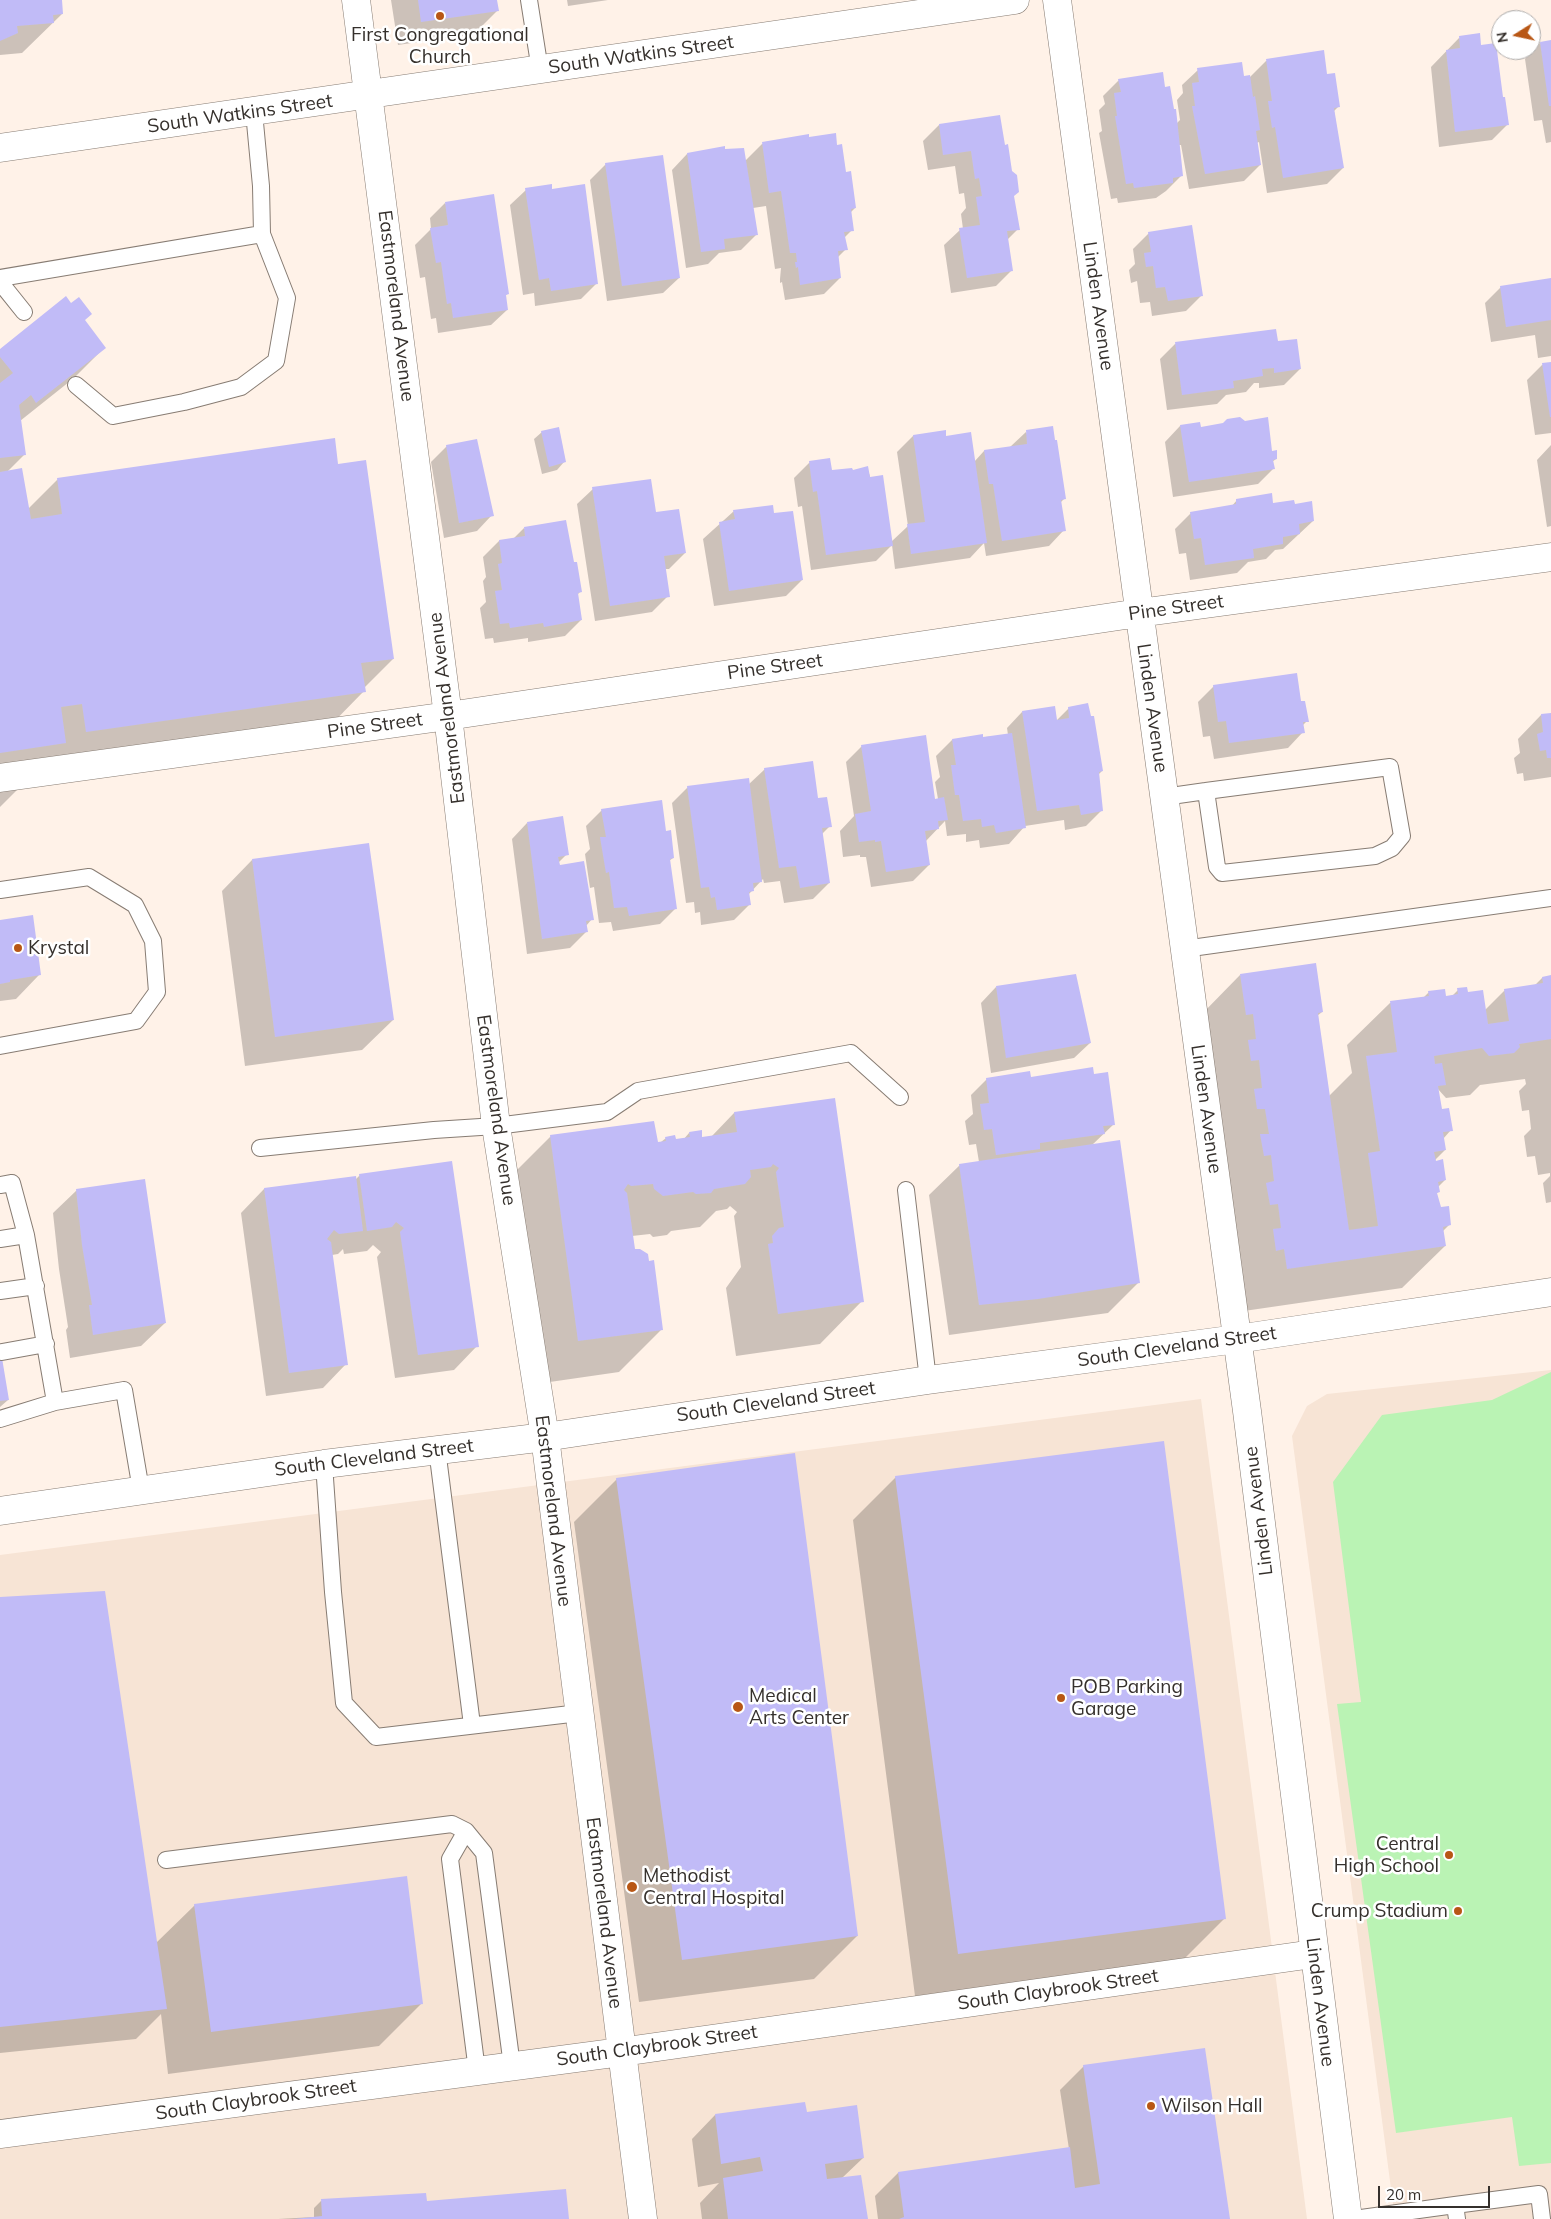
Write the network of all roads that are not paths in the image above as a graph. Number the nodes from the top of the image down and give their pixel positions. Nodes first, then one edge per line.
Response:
1 (356, 0) edge
2 (529, 0) edge
3 (1015, 0) edge
4 (1057, 0) edge
5 (540, 70) junction
6 (369, 95) junction
7 (254, 112) junction
8 (0, 148) edge
9 (262, 234) junction
10 (0, 278) edge
11 (0, 282) edge
12 (24, 312) dead end
13 (76, 385) dead end
14 (1551, 557) edge
15 (1139, 612) junction
16 (448, 716) junction
17 (0, 778) edge
18 (1206, 791) junction
19 (1164, 797) junction
20 (0, 890) edge
21 (1551, 898) edge
22 (1184, 949) junction
23 (0, 1046) edge
24 (900, 1097) dead end
25 (496, 1126) junction
26 (260, 1148) dead end
27 (0, 1184) edge
28 (906, 1190) dead end
29 (26, 1234) junction
30 (0, 1239) edge
31 (36, 1286) junction
32 (0, 1291) edge
33 (1551, 1292) edge
34 (1237, 1339) junction
35 (46, 1344) junction
36 (2, 1352) dead end
37 (928, 1380) junction
38 (55, 1402) junction
39 (0, 1419) edge
40 (545, 1437) junction
41 (437, 1449) junction
42 (324, 1464) junction
43 (141, 1490) junction
44 (0, 1510) edge
45 (579, 1713) junction
46 (472, 1725) junction
47 (466, 1832) junction
48 (166, 1860) dead end
49 (1313, 1954) junction
50 (621, 2052) junction
51 (512, 2066) junction
52 (477, 2071) junction
53 (0, 2134) edge
54 (1456, 2212) edge
55 (643, 2219) edge
56 (1348, 2219) edge
57 (1354, 2219) edge
58 (1542, 2219) edge

1 - 6 street, Eastmoreland Avenue
2 - 5 lane
3 - 5 street, South Watkins Street
4 - 15 street, Linden Avenue
5 - 6 street, South Watkins Street
6 - 7 street, South Watkins Street
6 - 16 street, Eastmoreland Avenue
7 - 8 street, South Watkins Street
7 - 9 lane
9 - 10 lane
9 - 13 lane
11 - 12 lane
14 - 15 street, Pine Street
15 - 16 street, Pine Street
15 - 19 street, Linden Avenue
16 - 17 street, Pine Street
16 - 25 street, Eastmoreland Avenue
18 - 18 lane
18 - 19 lane
19 - 22 street, Linden Avenue
20 - 23 lane
21 - 22 lane
22 - 34 street, Linden Avenue
24 - 25 lane
25 - 26 lane
25 - 40 street, Eastmoreland Avenue
27 - 29 lane
28 - 37 lane
29 - 30 lane
29 - 31 lane
31 - 32 lane
31 - 35 lane
33 - 34 street, South Cleveland Street
34 - 37 street, South Cleveland Street
34 - 49 street, Linden Avenue
35 - 36 lane
35 - 38 lane
37 - 40 street, South Cleveland Street
38 - 39 lane
38 - 43 lane
40 - 41 street, South Cleveland Street
40 - 45 street, Eastmoreland Avenue
41 - 42 street, South Cleveland Street
41 - 46 lane
42 - 43 street, South Cleveland Street
42 - 46 lane
43 - 44 street, South Cleveland Street
45 - 46 lane
45 - 50 street, Eastmoreland Avenue
47 - 48 lane
47 - 51 lane
47 - 52 lane
49 - 50 street, South Claybrook Street
49 - 56 street, Linden Avenue
50 - 51 street, South Claybrook Street
50 - 55 street, Eastmoreland Avenue
51 - 52 street, South Claybrook Street
52 - 53 street, South Claybrook Street
54 - 57 lane
54 - 58 lane

